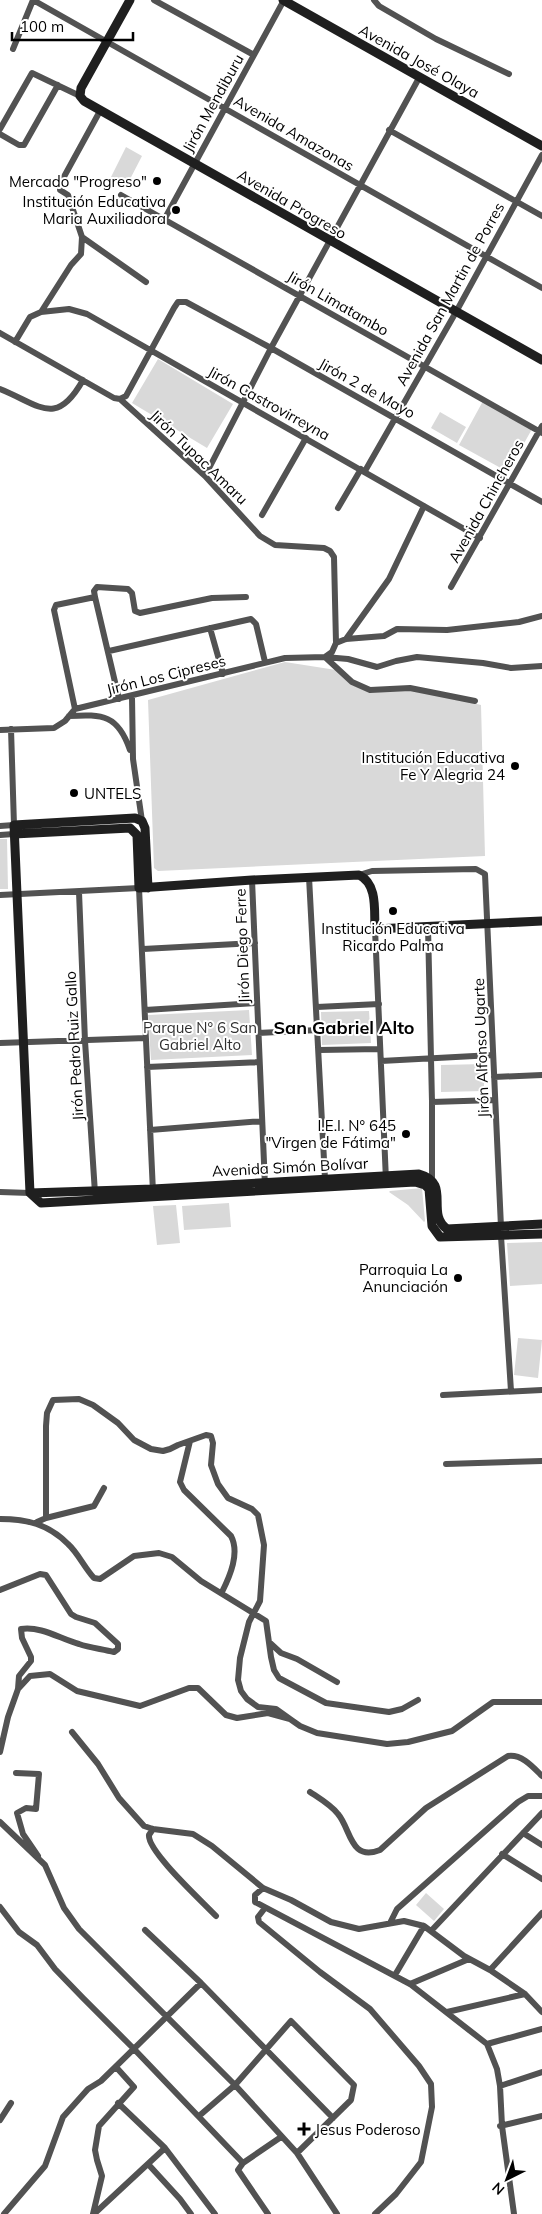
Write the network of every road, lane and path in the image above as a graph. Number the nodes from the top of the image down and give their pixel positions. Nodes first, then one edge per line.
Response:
1 (33, 0) edge
2 (130, 0) edge
3 (154, 0) edge
4 (284, 0) edge
5 (374, 0) edge
6 (108, 41) junction
7 (13, 49) dead end
8 (254, 55) junction
9 (509, 74) dead end
10 (419, 78) junction
11 (58, 85) junction
12 (80, 96) junction
13 (224, 107) junction
14 (100, 111) junction
15 (0, 129) edge
16 (389, 130) junction
17 (0, 134) edge
18 (542, 147) edge
19 (194, 163) junction
20 (360, 185) junction
21 (121, 195) dead end
22 (516, 201) junction
23 (542, 216) edge
24 (164, 220) junction
25 (82, 237) junction
26 (330, 241) junction
27 (487, 256) junction
28 (146, 282) dead end
29 (542, 288) edge
30 (300, 295) junction
31 (41, 312) junction
32 (456, 312) junction
33 (0, 333) edge
34 (15, 342) junction
35 (271, 348) junction
36 (150, 350) junction
37 (542, 360) edge
38 (424, 366) junction
39 (83, 380) junction
40 (0, 389) edge
41 (120, 399) junction
42 (242, 402) junction
43 (395, 418) junction
44 (541, 430) edge
45 (306, 438) junction
46 (363, 470) junction
47 (205, 476) junction
48 (510, 483) junction
49 (542, 502) edge
50 (424, 506) junction
51 (338, 508) dead end
52 (262, 514) dead end
53 (480, 538) junction
54 (451, 587) dead end
55 (95, 596) junction
56 (246, 597) dead end
57 (542, 616) edge
58 (210, 628) junction
59 (346, 639) junction
60 (336, 643) junction
61 (109, 651) junction
62 (325, 657) junction
63 (265, 662) junction
64 (542, 666) edge
65 (223, 674) junction
66 (132, 696) junction
67 (119, 699) junction
68 (475, 701) dead end
69 (75, 709) junction
70 (69, 716) junction
71 (11, 729) junction
72 (0, 730) edge
73 (133, 758) junction
74 (142, 821) junction
75 (0, 826) edge
76 (14, 830) junction
77 (0, 835) edge
78 (359, 875) junction
79 (309, 877) junction
80 (252, 880) junction
81 (143, 888) junction
82 (79, 892) junction
83 (0, 895) edge
84 (18, 895) junction
85 (542, 921) edge
86 (488, 924) junction
87 (428, 926) junction
88 (375, 929) junction
89 (255, 943) junction
90 (142, 949) junction
91 (257, 1003) junction
92 (378, 1004) junction
93 (317, 1007) junction
94 (145, 1010) junction
95 (318, 1030) junction
96 (258, 1033) junction
97 (146, 1038) junction
98 (85, 1041) junction
99 (24, 1043) junction
100 (0, 1044) edge
101 (380, 1049) junction
102 (319, 1050) junction
103 (493, 1055) junction
104 (431, 1057) junction
105 (381, 1061) junction
106 (260, 1062) junction
107 (147, 1067) junction
108 (542, 1075) edge
109 (494, 1077) junction
110 (495, 1100) junction
111 (432, 1102) junction
112 (262, 1121) junction
113 (150, 1130) junction
114 (325, 1179) junction
115 (386, 1179) junction
116 (431, 1185) junction
117 (265, 1186) junction
118 (0, 1192) edge
119 (153, 1192) junction
120 (30, 1193) junction
121 (95, 1196) junction
122 (542, 1224) edge
123 (501, 1231) junction
124 (542, 1234) edge
125 (542, 1390) edge
126 (511, 1391) junction
127 (444, 1395) dead end
128 (190, 1441) junction
129 (542, 1461) edge
130 (446, 1464) dead end
131 (104, 1488) dead end
132 (0, 1518) edge
133 (46, 1518) junction
134 (36, 1522) junction
135 (0, 1590) edge
136 (222, 1592) junction
137 (254, 1613) junction
138 (269, 1642) junction
139 (337, 1682) dead end
140 (18, 1688) junction
141 (418, 1700) dead end
142 (532, 1702) junction
143 (542, 1702) edge
144 (542, 1708) edge
145 (290, 1719) junction
146 (72, 1732) dead end
147 (0, 1752) edge
148 (16, 1773) dead end
149 (542, 1776) edge
150 (310, 1792) dead end
151 (542, 1796) edge
152 (542, 1813) edge
153 (0, 1822) edge
154 (153, 1829) junction
155 (523, 1832) junction
156 (542, 1845) edge
157 (502, 1854) junction
158 (45, 1865) junction
159 (542, 1878) edge
160 (263, 1888) junction
161 (0, 1908) edge
162 (266, 1908) junction
163 (542, 1913) edge
164 (216, 1916) dead end
165 (390, 1923) junction
166 (424, 1926) junction
167 (145, 1930) dead end
168 (431, 1930) junction
169 (469, 1959) junction
170 (490, 1970) junction
171 (395, 1975) junction
172 (201, 1984) junction
173 (410, 1984) junction
174 (525, 1994) junction
175 (447, 2012) junction
176 (542, 2012) edge
177 (168, 2017) junction
178 (542, 2029) edge
179 (487, 2044) junction
180 (134, 2049) junction
181 (266, 2049) junction
182 (116, 2068) junction
183 (542, 2072) edge
184 (235, 2085) junction
185 (500, 2086) junction
186 (11, 2103) dead end
187 (118, 2103) junction
188 (199, 2116) junction
189 (542, 2116) edge
190 (333, 2118) junction
191 (0, 2120) edge
192 (500, 2126) junction
193 (281, 2137) junction
194 (165, 2148) junction
195 (297, 2153) junction
196 (243, 2163) junction
197 (148, 2164) junction
198 (4, 2214) edge
199 (93, 2214) edge
200 (191, 2214) edge
201 (215, 2214) edge
202 (268, 2214) edge
203 (337, 2214) edge
204 (375, 2214) edge
205 (514, 2214) edge

1 - 6 street, Avenida Amazonas
1 - 7 street
2 - 6 street
3 - 8 street
4 - 8 street, Jirón Mendiburu
4 - 10 street, Avenida José Olaya
5 - 9 street
6 - 12 street
6 - 13 street, Avenida Amazonas
8 - 13 street, Jirón Mendiburu
10 - 16 street
10 - 18 street, Avenida José Olaya
11 - 12 street, Avenida Progreso
11 - 15 street, Avenida Progreso
11 - 17 street
12 - 14 street, Avenida Progreso
13 - 19 street, Jirón Mendiburu
13 - 20 street, Avenida Amazonas
14 - 19 street, Avenida Progreso
14 - 25 street
16 - 20 street
16 - 22 street
18 - 22 street, Avenida San Martin de Porres
19 - 24 street, Jirón Mendiburu
19 - 26 street, Avenida Progreso
20 - 26 street
20 - 27 street, Avenida Amazonas
21 - 24 street, Jirón Limatambo
22 - 23 street
22 - 27 street, Avenida San Martin de Porres
24 - 30 street, Jirón Limatambo
25 - 28 street
25 - 31 street
26 - 30 street
26 - 32 street, Avenida Progreso
27 - 29 street, Avenida Amazonas
27 - 32 street, Avenida San Martin de Porres
30 - 35 street
30 - 38 street, Jirón Limatambo
31 - 34 street
31 - 36 street, Jirón Castrovirreyna
32 - 37 street, Avenida Progreso
32 - 38 street, Avenida San Martin de Porres
33 - 34 street, Jirón Tupac Amaru
34 - 39 street, Jirón Tupac Amaru
35 - 36 street, Jirón 2 de Mayo
35 - 42 street
35 - 43 street, Jirón 2 de Mayo
36 - 41 street
36 - 42 street, Jirón Castrovirreyna
38 - 43 street, Avenida San Martin de Porres
38 - 44 street, Jirón Limatambo
39 - 40 street
39 - 41 street, Jirón Tupac Amaru
41 - 47 street, Jirón Tupac Amaru
42 - 45 street, Jirón Castrovirreyna
42 - 47 street
43 - 46 street, Avenida San Martin de Porres
43 - 48 street, Jirón 2 de Mayo
44 - 48 street, Avenida Chincheros
45 - 46 street, Jirón Castrovirreyna
45 - 52 street
46 - 50 street, Jirón Castrovirreyna
46 - 51 street, Avenida San Martin de Porres
47 - 60 street, Jirón Tupac Amaru
48 - 49 street, Jirón 2 de Mayo
48 - 53 street, Avenida Chincheros
50 - 53 street, Jirón Castrovirreyna
50 - 59 street
53 - 54 street, Avenida Chincheros
55 - 56 street
55 - 61 street
55 - 69 street
57 - 59 street
58 - 61 street
58 - 63 street
58 - 65 street
59 - 60 street
60 - 62 street
61 - 67 street
62 - 63 street, Jirón Los Cipreses
62 - 64 street, Jirón Los Cipreses
62 - 68 street
63 - 65 street, Jirón Los Cipreses
65 - 66 street, Jirón Los Cipreses
66 - 67 street, Jirón Los Cipreses
66 - 73 street
67 - 69 street, Jirón Los Cipreses
69 - 70 street
70 - 71 street
70 - 73 street
71 - 72 street
71 - 76 street
73 - 74 street
74 - 76 street
74 - 81 street
75 - 76 street
76 - 77 street
76 - 81 street
76 - 84 street
78 - 79 street
78 - 86 street, Jirón Alfonso Ugarte
78 - 88 street
79 - 80 street
79 - 93 street
80 - 81 street
80 - 89 street, Jirón Diego Ferre
81 - 82 street
81 - 90 street
82 - 84 street
82 - 98 street, Jirón Pedro Ruiz Gallo
83 - 84 street
84 - 99 street
85 - 86 street
86 - 87 street
86 - 103 street, Jirón Alfonso Ugarte
87 - 88 street
87 - 104 street
88 - 92 street
89 - 90 street
89 - 91 street, Jirón Diego Ferre
90 - 94 street
91 - 94 street
91 - 96 street, Jirón Diego Ferre
92 - 93 street
92 - 101 street
93 - 95 street
94 - 97 street
95 - 96 street
95 - 102 street
96 - 106 street, Jirón Diego Ferre
97 - 98 street
97 - 107 street
98 - 99 street
98 - 121 street, Jirón Pedro Ruiz Gallo
99 - 100 street
99 - 120 street
101 - 102 street
101 - 105 street
102 - 114 street
103 - 104 street
103 - 109 street, Jirón Alfonso Ugarte
104 - 105 street
104 - 111 street
105 - 115 street
106 - 107 street
106 - 112 street, Jirón Diego Ferre
107 - 113 street
108 - 109 street
109 - 110 street, Jirón Alfonso Ugarte
110 - 111 street
110 - 123 street, Jirón Alfonso Ugarte
111 - 116 street
112 - 113 street
112 - 117 street, Jirón Diego Ferre
113 - 119 street
114 - 115 street, Avenida Simón Bolívar
114 - 117 street, Avenida Simón Bolívar
115 - 116 street, Avenida Simón Bolívar
115 - 117 street, Avenida Simón Bolívar
116 - 123 street
117 - 119 street, Avenida Simón Bolívar
118 - 120 street, Avenida Simón Bolívar
119 - 121 street, Avenida Simón Bolívar
120 - 121 street, Avenida Simón Bolívar
120 - 121 street, Avenida Simón Bolívar
122 - 123 street
123 - 124 street
123 - 126 street, Jirón Alfonso Ugarte
125 - 126 street
126 - 127 street
128 - 133 street
128 - 136 street
128 - 137 street
129 - 130 street
131 - 133 street
132 - 134 street
133 - 134 street
134 - 136 street
135 - 140 street
136 - 137 street
137 - 138 street
137 - 145 street
138 - 139 street
138 - 141 street
140 - 145 street
140 - 147 street
142 - 143 street
142 - 144 street
142 - 145 street
146 - 154 street
148 - 158 street
149 - 150 street
151 - 165 street
152 - 155 street
153 - 158 street
154 - 160 street
154 - 164 street
155 - 156 street
155 - 157 street
157 - 159 street
157 - 168 street
158 - 177 street
160 - 162 street
160 - 165 street
161 - 180 street
162 - 171 street
162 - 204 street
163 - 170 street
165 - 166 street
166 - 168 street
166 - 171 street
167 - 172 street
168 - 169 street
169 - 170 street
169 - 173 street
170 - 174 street
171 - 173 street
172 - 177 street
172 - 181 street
173 - 175 street
174 - 175 street
174 - 176 street
175 - 179 street
177 - 180 street
177 - 184 street
178 - 179 street
179 - 185 street
180 - 182 street
180 - 188 street
181 - 184 street
181 - 190 street
181 - 190 street
182 - 187 street
182 - 198 street
183 - 185 street
184 - 188 street
184 - 193 street
185 - 192 street
186 - 191 street
187 - 194 street
187 - 199 street
188 - 196 street
189 - 192 street
190 - 195 street
192 - 205 street
193 - 195 street
193 - 196 street
194 - 197 street
194 - 201 street
195 - 203 street
196 - 202 street
197 - 199 street
197 - 200 street

